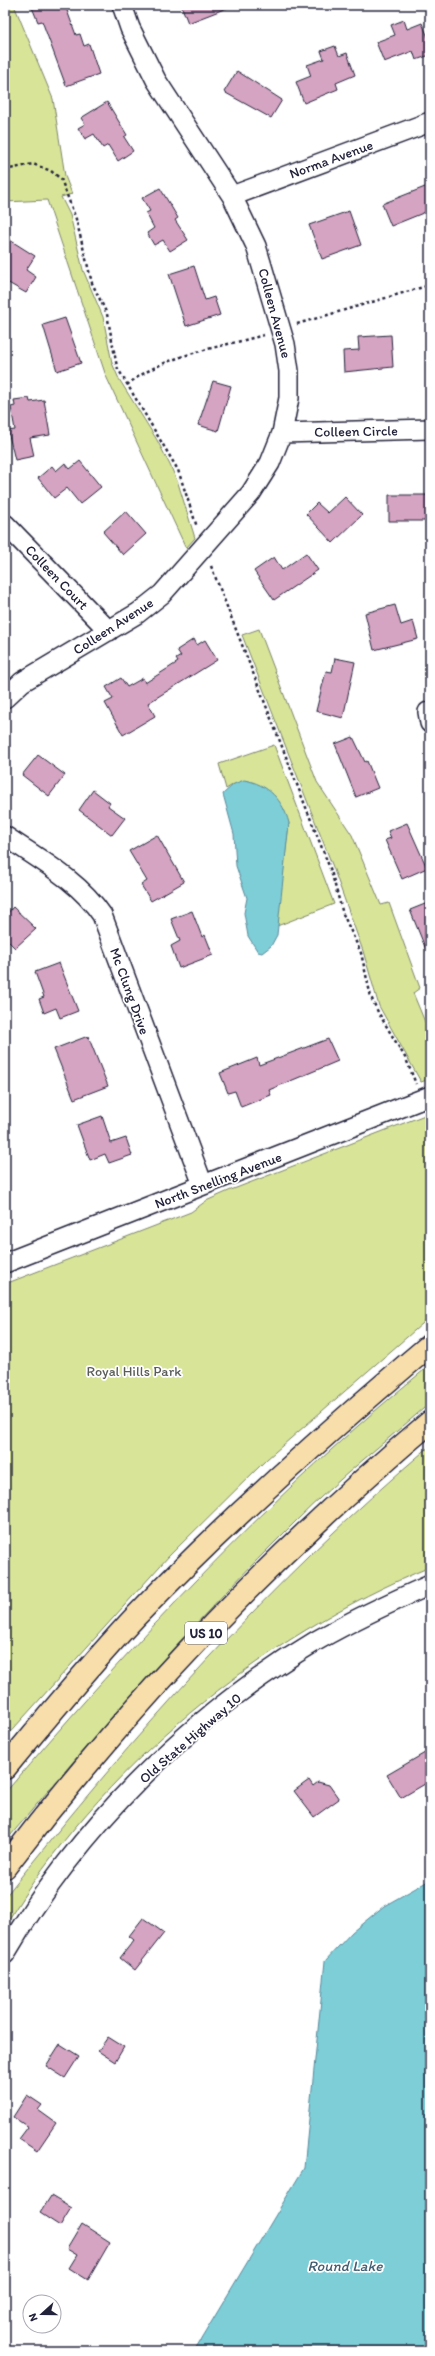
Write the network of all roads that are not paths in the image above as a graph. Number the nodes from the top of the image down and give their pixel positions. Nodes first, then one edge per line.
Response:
1 (122, 5) edge
2 (430, 122) edge
3 (232, 196) junction
4 (430, 430) edge
5 (282, 433) junction
6 (5, 524) edge
7 (109, 630) junction
8 (5, 698) edge
9 (5, 836) edge
10 (426, 1098) edge
11 (203, 1185) junction
12 (5, 1263) edge
13 (430, 1345) edge
14 (430, 1422) edge
15 (430, 1585) edge
16 (5, 1768) edge
17 (5, 1867) edge
18 (5, 1954) edge

1 - 3 street, Colleen Avenue
2 - 3 street, Norma Avenue
3 - 5 street, Colleen Avenue
4 - 5 street, Colleen Circle
5 - 7 street, Colleen Avenue
6 - 7 street, Colleen Court
7 - 8 street, Colleen Avenue
9 - 11 street, Mc Clung Drive
10 - 11 street, North Snelling Avenue
11 - 12 street, North Snelling Avenue
13 - 16 highway
14 - 17 highway, US 10
15 - 18 street, Old State Highway 10

